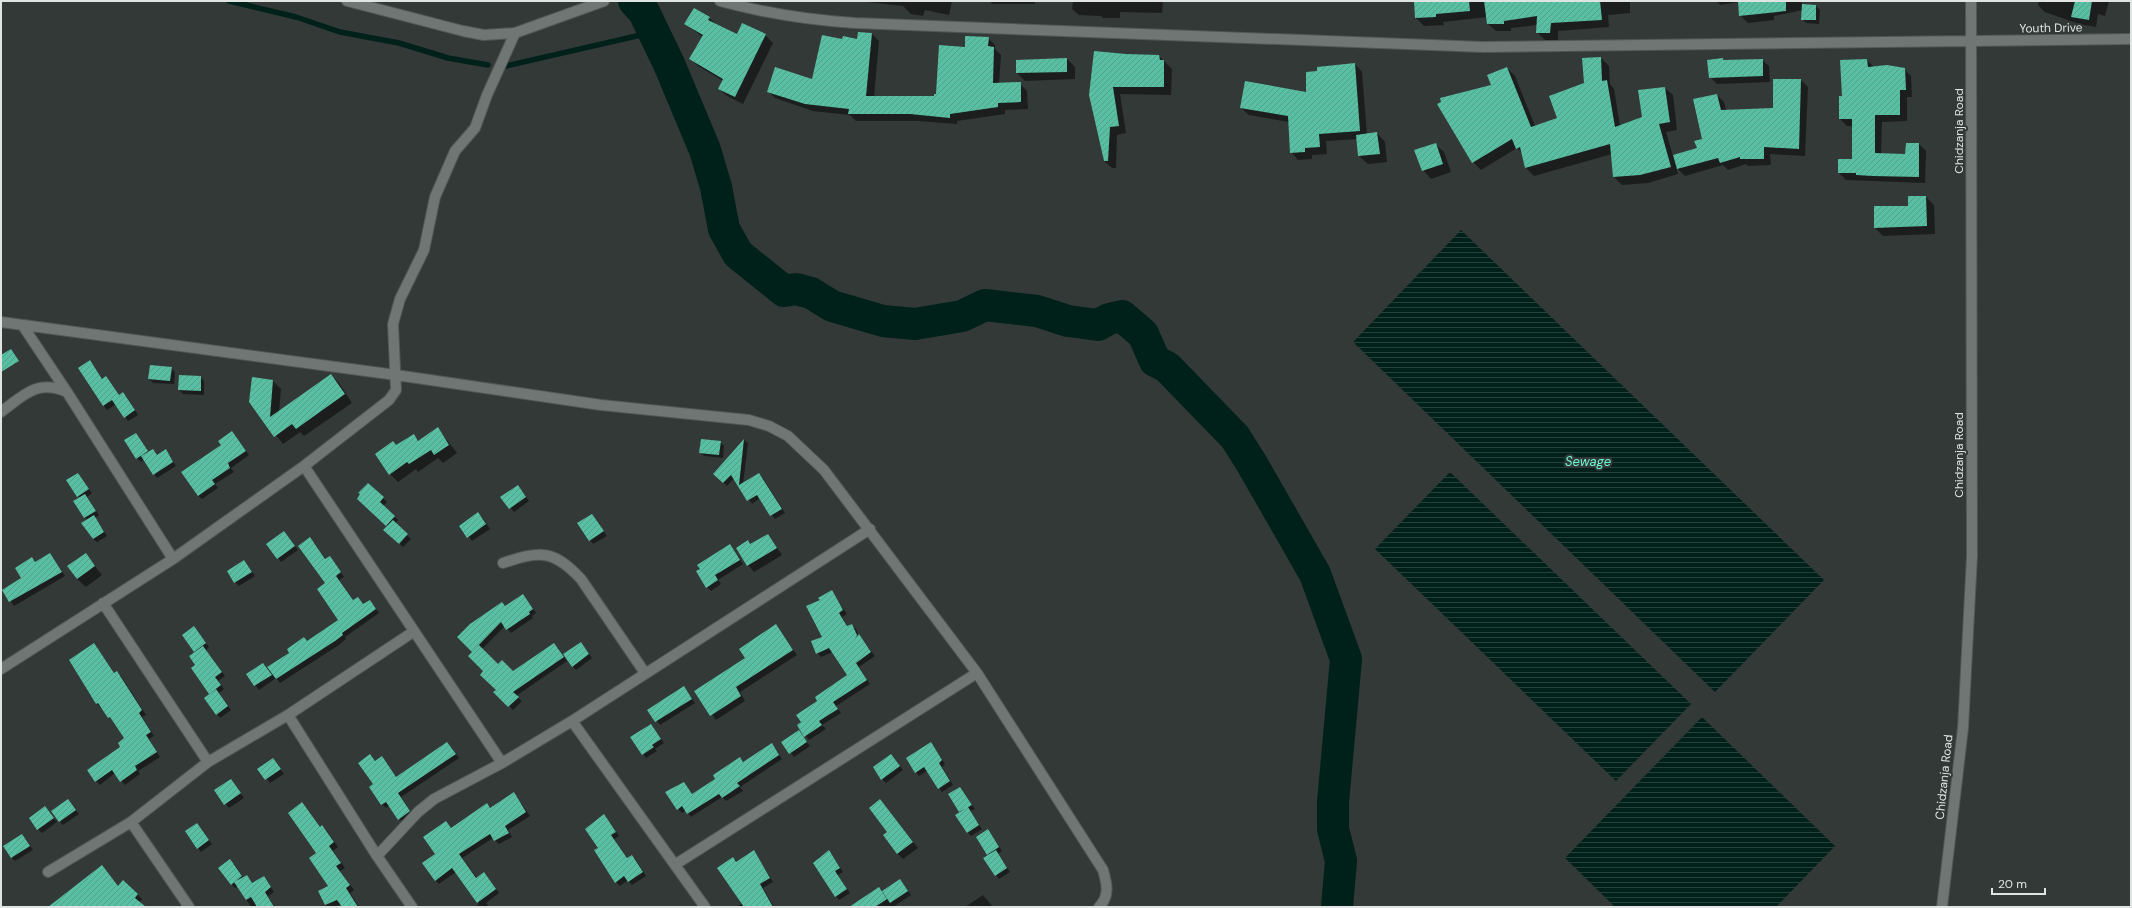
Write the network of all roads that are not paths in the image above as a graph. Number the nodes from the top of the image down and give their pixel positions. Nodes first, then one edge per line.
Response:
1 (347, 1) edge
2 (604, 1) edge
3 (720, 1) edge
4 (1971, 1) edge
5 (515, 33) junction
6 (2131, 39) edge
7 (1972, 42) junction
8 (1, 322) edge
9 (23, 326) junction
10 (396, 375) junction
11 (67, 392) junction
12 (1, 412) edge
13 (304, 466) junction
14 (870, 529) junction
15 (173, 559) junction
16 (503, 563) dead end
17 (103, 603) junction
18 (413, 632) junction
19 (1, 670) edge
20 (645, 673) junction
21 (977, 673) junction
22 (288, 715) junction
23 (572, 721) junction
24 (208, 762) junction
25 (502, 763) junction
26 (131, 822) junction
27 (377, 856) junction
28 (676, 864) junction
29 (48, 872) dead end
30 (189, 907) edge
31 (412, 907) edge
32 (706, 907) edge
33 (1099, 907) edge
34 (1942, 907) edge

1 - 5 street
2 - 5 street
3 - 7 street, Youth Drive
4 - 7 street, Chidzanja Road
5 - 10 street
6 - 7 street, Youth Drive
7 - 34 street, Chidzanja Road
8 - 9 street
9 - 10 street
9 - 11 street
10 - 13 street
10 - 14 street
11 - 12 street
11 - 15 street
13 - 15 street
13 - 18 street
14 - 20 street
14 - 21 street
15 - 17 street
16 - 20 street
17 - 19 street
17 - 24 street
18 - 22 street
18 - 25 street
20 - 23 street
21 - 28 street
21 - 33 street
22 - 24 street
22 - 27 street
23 - 25 street
23 - 28 street
24 - 26 street
25 - 27 street
26 - 29 street
26 - 30 street
27 - 31 street
28 - 32 street

